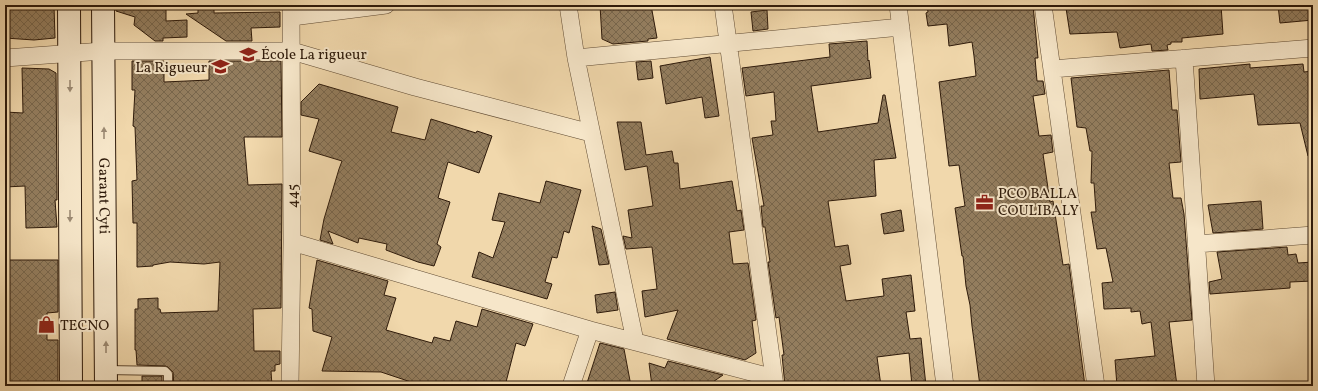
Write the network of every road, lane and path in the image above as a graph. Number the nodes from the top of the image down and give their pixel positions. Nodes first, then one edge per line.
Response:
1 (69, 5) edge
2 (103, 5) edge
3 (386, 5) edge
4 (568, 5) edge
5 (723, 5) edge
6 (898, 5) edge
7 (1043, 5) edge
8 (292, 11) edge
9 (901, 27) junction
10 (728, 43) junction
11 (1313, 48) edge
12 (103, 51) junction
13 (292, 51) junction
14 (69, 54) junction
15 (5, 58) edge
16 (576, 58) junction
17 (1184, 58) junction
18 (1052, 69) junction
19 (591, 133) junction
20 (1313, 235) edge
21 (292, 242) junction
22 (1196, 244) junction
23 (590, 330) junction
24 (635, 341) junction
25 (106, 378) edge
26 (775, 382) edge
27 (71, 386) edge
28 (168, 386) edge
29 (290, 386) edge
30 (571, 386) edge
31 (945, 386) edge
32 (1096, 386) edge
33 (1206, 386) edge

1 - 14 main road
2 - 12 main road, Garant Cyti
3 - 8 street
4 - 16 street
5 - 10 street
6 - 9 street
7 - 18 street
8 - 13 street, 445
9 - 10 street
9 - 31 street
10 - 16 street
10 - 26 street
11 - 17 street
12 - 13 street
12 - 14 street
25 -> 12 main road, Garant Cyti
13 - 19 street
13 - 21 street, 445
14 - 15 street
14 -> 27 main road
16 - 19 street
17 - 18 street
17 - 22 street
18 - 32 street
19 - 24 street
20 - 22 street
21 - 23 street
21 - 29 street, 445
22 - 33 street
23 - 24 street
23 - 30 street
24 - 26 street
25 - 28 lane

